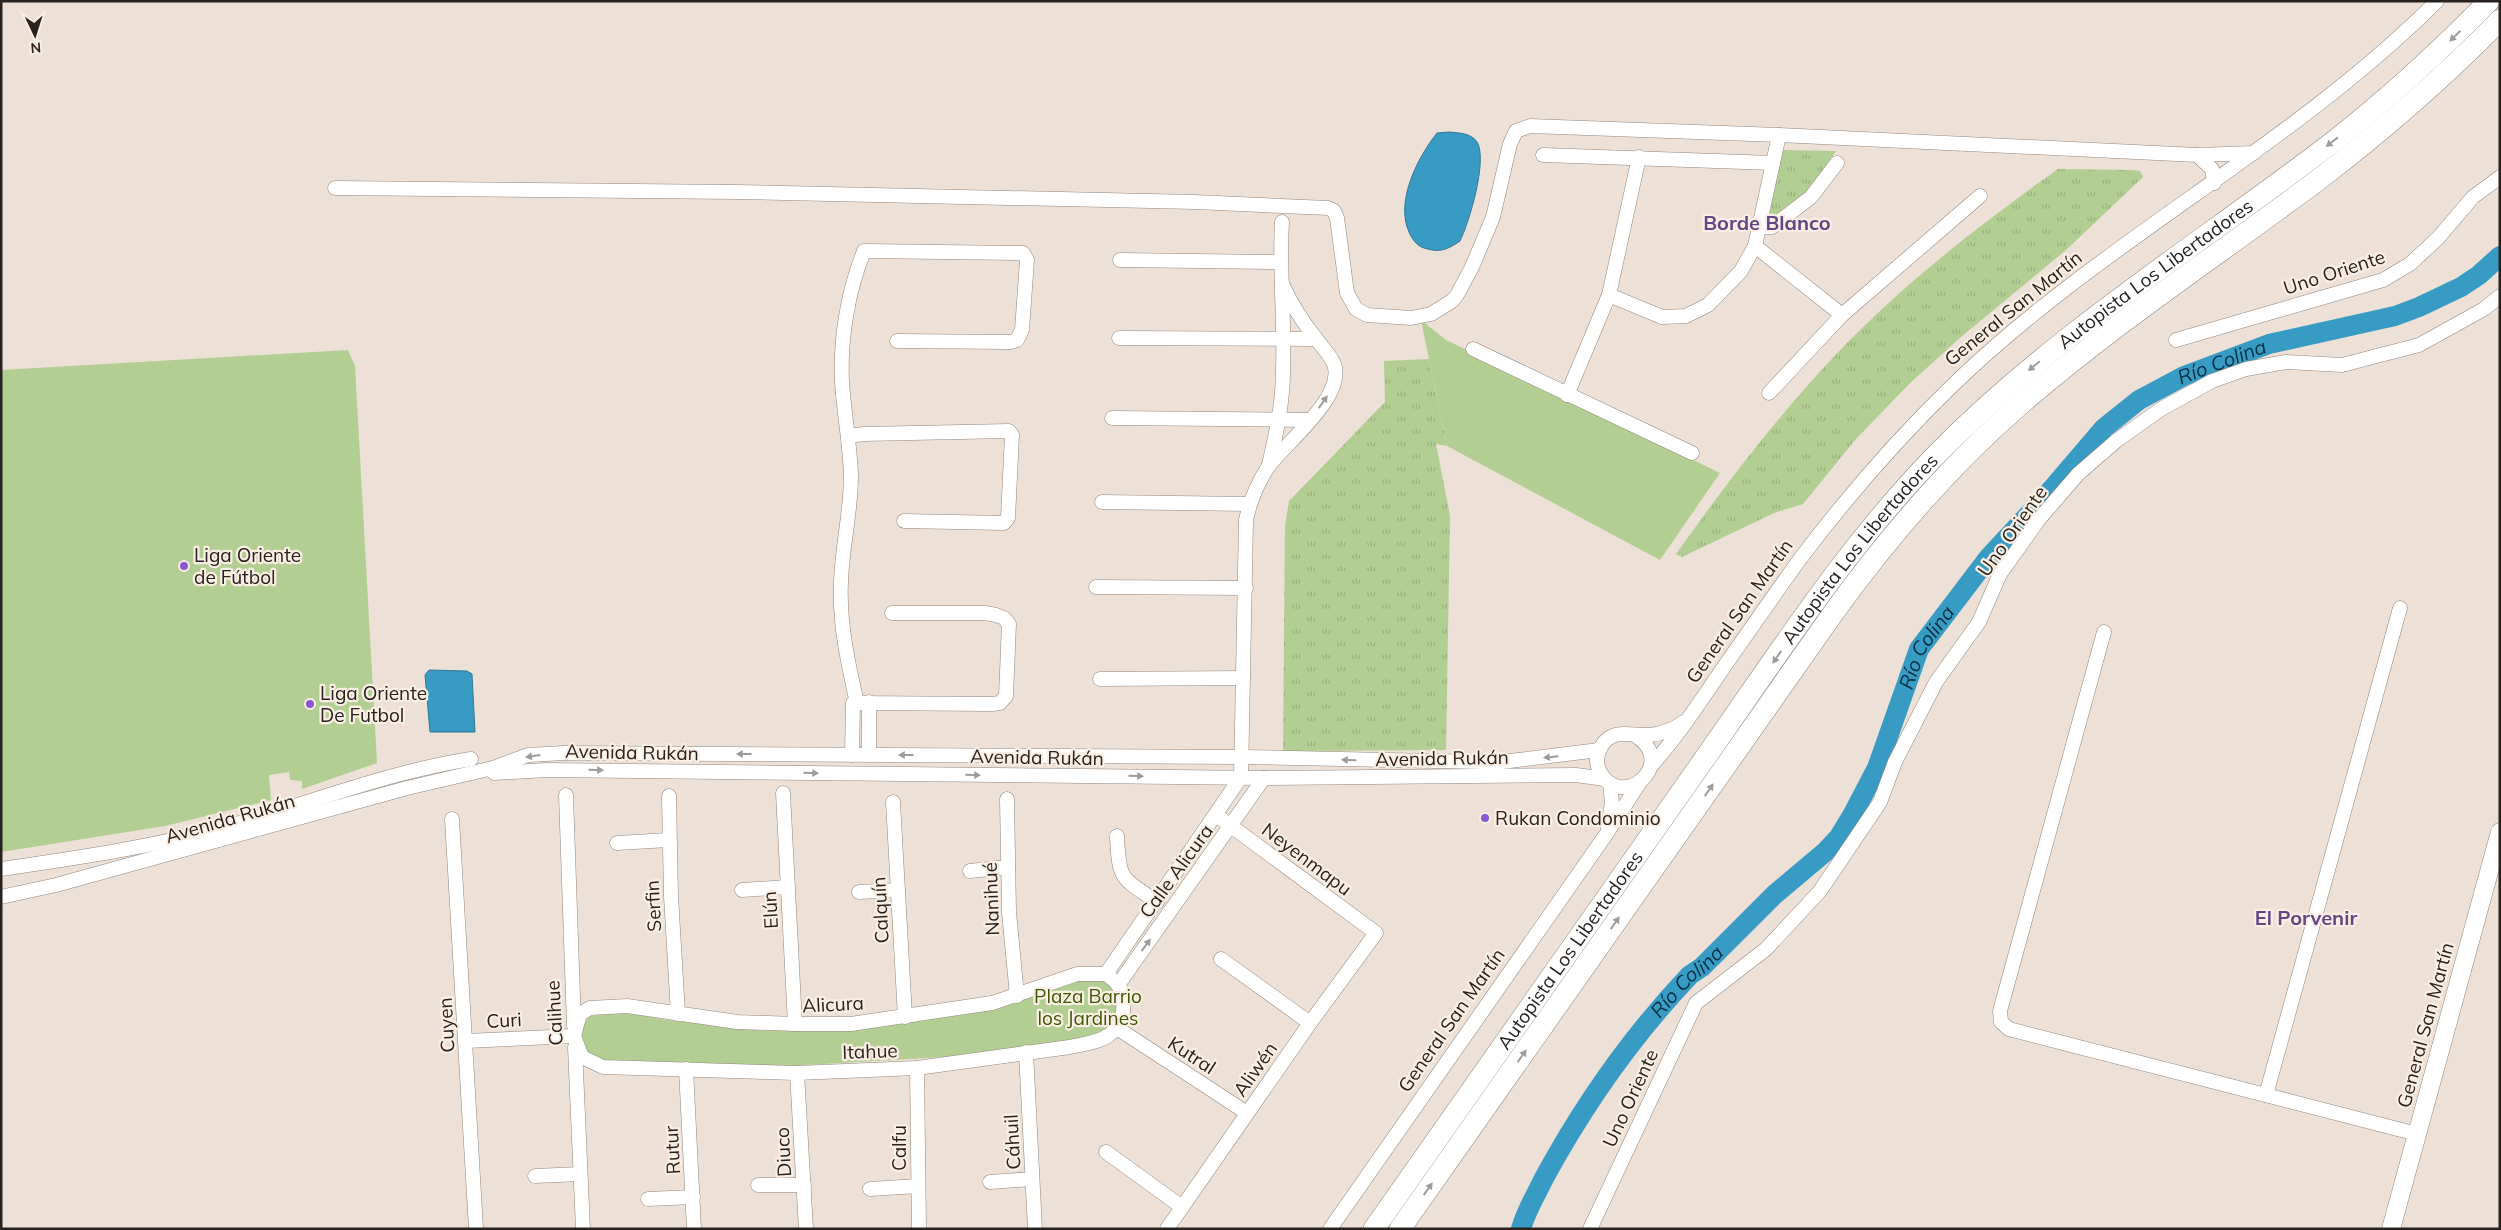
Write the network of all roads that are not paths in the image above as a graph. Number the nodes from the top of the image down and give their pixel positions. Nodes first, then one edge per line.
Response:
1 (2436, 1) edge
2 (2489, 1) edge
3 (2500, 20) edge
4 (1779, 135) junction
5 (2254, 153) junction
6 (1543, 155) dead end
7 (2198, 155) junction
8 (1638, 157) junction
9 (1773, 163) junction
10 (1837, 163) dead end
11 (2500, 177) edge
12 (2214, 183) junction
13 (335, 188) dead end
14 (1980, 196) dead end
15 (1282, 222) dead end
16 (1760, 227) junction
17 (1755, 246) junction
18 (1120, 260) dead end
19 (1279, 262) junction
20 (1282, 284) junction
21 (1609, 295) junction
22 (2500, 296) edge
23 (1842, 315) junction
24 (1119, 338) dead end
25 (1316, 339) junction
26 (1284, 340) junction
27 (2176, 340) dead end
28 (897, 341) dead end
29 (1474, 349) dead end
30 (1769, 393) dead end
31 (1567, 395) junction
32 (1112, 418) dead end
33 (1279, 420) junction
34 (1310, 420) junction
35 (848, 436) junction
36 (1692, 453) dead end
37 (1269, 466) junction
38 (1102, 502) dead end
39 (1249, 504) junction
40 (904, 521) dead end
41 (1096, 587) dead end
42 (1246, 588) junction
43 (2400, 608) dead end
44 (892, 613) dead end
45 (2104, 632) dead end
46 (1243, 678) junction
47 (1100, 679) dead end
48 (860, 702) junction
49 (1689, 719) junction
50 (1636, 736) junction
51 (1599, 750) junction
52 (777, 755) junction
53 (852, 755) junction
54 (869, 755) junction
55 (1009, 756) junction
56 (1243, 757) junction
57 (471, 759) dead end
58 (1415, 762) junction
59 (1651, 766) junction
60 (777, 773) junction
61 (469, 774) junction
62 (1009, 775) junction
63 (1415, 776) junction
64 (1241, 777) junction
65 (1264, 778) junction
66 (1608, 781) junction
67 (1640, 782) junction
68 (783, 793) dead end
69 (566, 795) dead end
70 (669, 796) dead end
71 (1007, 799) dead end
72 (893, 802) dead end
73 (1216, 815) junction
74 (452, 819) dead end
75 (1231, 826) junction
76 (2500, 832) edge
77 (1118, 836) dead end
78 (1605, 836) junction
79 (669, 840) junction
80 (617, 843) dead end
81 (1008, 867) junction
82 (1, 869) edge
83 (970, 870) dead end
84 (788, 887) junction
85 (742, 890) dead end
86 (898, 890) junction
87 (859, 892) dead end
88 (1, 897) edge
89 (1157, 902) junction
90 (1376, 933) joint
91 (1221, 959) dead end
92 (1106, 974) junction
93 (1118, 985) junction
94 (1017, 996) junction
95 (678, 1014) junction
96 (905, 1017) junction
97 (1310, 1023) junction
98 (795, 1024) junction
99 (1117, 1028) junction
100 (574, 1036) junction
101 (466, 1041) junction
102 (1026, 1052) junction
103 (917, 1068) junction
104 (686, 1069) junction
105 (797, 1073) junction
106 (2266, 1095) junction
107 (1247, 1113) junction
108 (2417, 1134) junction
109 (1106, 1152) dead end
110 (580, 1174) junction
111 (535, 1176) dead end
112 (1032, 1179) junction
113 (990, 1182) dead end
114 (758, 1185) dead end
115 (804, 1185) junction
116 (918, 1186) junction
117 (870, 1189) dead end
118 (693, 1197) junction
119 (648, 1199) dead end
120 (1182, 1207) junction
121 (476, 1229) edge
122 (582, 1229) edge
123 (694, 1229) edge
124 (806, 1229) edge
125 (918, 1229) edge
126 (1035, 1229) edge
127 (1167, 1229) edge
128 (1330, 1229) edge
129 (1374, 1229) edge
130 (1400, 1229) edge
131 (1590, 1229) edge
132 (2391, 1229) edge

1 - 5 street, General San Martín
2 -> 129 highway, Autopista Los Libertadores
130 -> 3 highway, Autopista Los Libertadores
4 - 7 street
4 - 9 street
4 - 13 street
5 - 7 street
5 - 12 street, General San Martín
6 - 8 street
7 - 12 street
8 - 9 street
8 - 21 street
9 - 16 street
10 - 16 street
11 - 27 street, Uno Oriente
12 - 49 street, General San Martín
14 - 23 street
15 - 19 street
16 - 17 street
17 - 21 street
17 - 23 street
18 - 19 street
19 - 20 street
20 - 25 street
20 - 26 street
21 - 31 street
22 - 131 street, Uno Oriente
23 - 30 street
24 - 26 street
25 - 26 street
34 -> 25 street
26 - 33 street
28 - 35 street
29 - 31 street
31 - 36 street
32 - 33 street
33 - 34 street
33 - 37 street
34 - 37 street
35 - 40 street
35 - 48 street
37 - 39 street
38 - 39 street
39 - 42 street
41 - 42 street
42 - 46 street
43 - 106 street
44 - 48 street
45 - 106 street
46 - 47 street
46 - 56 street
48 - 53 street
48 - 54 street
49 - 50 street, General San Martín
49 - 59 street, General San Martín
50 - 51 street
50 - 59 street
51 -> 58 street, Avenida Rukán
51 - 66 street
52 - 53 street, Avenida Rukán
52 - 60 street
52 -> 61 street, Avenida Rukán
53 - 54 street, Avenida Rukán
55 -> 54 street, Avenida Rukán
55 - 56 street, Avenida Rukán
55 - 62 street
58 -> 56 street, Avenida Rukán
56 - 64 street
57 - 82 street
58 - 63 street
59 - 67 street
61 -> 60 street, Avenida Rukán
60 -> 62 street, Avenida Rukán
61 - 88 street, Avenida Rukán
62 -> 64 street, Avenida Rukán
63 - 65 street, Avenida Rukán
63 - 66 street, Avenida Rukán
64 - 65 street, Avenida Rukán
64 - 73 street, Calle Alicura
65 - 75 street, Calle Alicura
66 - 67 street
66 - 78 street, General San Martín
67 - 78 street, General San Martín
68 - 84 street, Elún
69 - 100 street, Calihue
70 - 79 street, Serfin
71 - 81 street, Nanihué
72 - 86 street, Calquín
73 - 75 street, Neyenmapu
73 - 89 street, Calle Alicura
74 - 101 street, Cuyen
75 - 90 street, Neyenmapu
93 -> 75 street, Calle Alicura
76 - 108 main road, General San Martín
77 - 89 street
78 - 128 street, General San Martín
79 - 80 street
79 - 95 street, Serfin
81 - 83 street
81 - 94 street, Nanihué
84 - 85 street
84 - 98 street, Elún
86 - 87 street
86 - 96 street, Calquín
89 - 92 street, Calle Alicura
90 - 97 street, Aliwén
91 - 97 street
92 - 93 street
92 - 94 street, Alicura
93 - 99 street
94 - 96 street, Alicura
95 - 98 street, Alicura
95 - 100 street, Alicura
96 - 98 street, Alicura
97 - 107 street, Aliwén
99 - 102 street, Itahue
99 - 107 street, Kutral
100 - 101 street, Curi
100 - 104 street, Itahue
100 - 110 street, Calihue
101 - 121 street, Cuyen
102 - 103 street, Itahue
102 - 112 street, Cáhuil
103 - 105 street, Itahue
103 - 116 street, Calfu
104 - 105 street, Itahue
104 - 118 street, Rutur
105 - 115 street, Diuco
106 - 108 street
107 - 120 street, Aliwén
108 - 132 main road, General San Martín
109 - 120 street
110 - 111 street
110 - 122 street, Calihue
112 - 113 street
112 - 126 street, Cáhuil
114 - 115 street
115 - 124 street, Diuco
116 - 117 street
116 - 125 street, Calfu
118 - 119 street
118 - 123 street, Rutur
120 - 127 street, Aliwén

